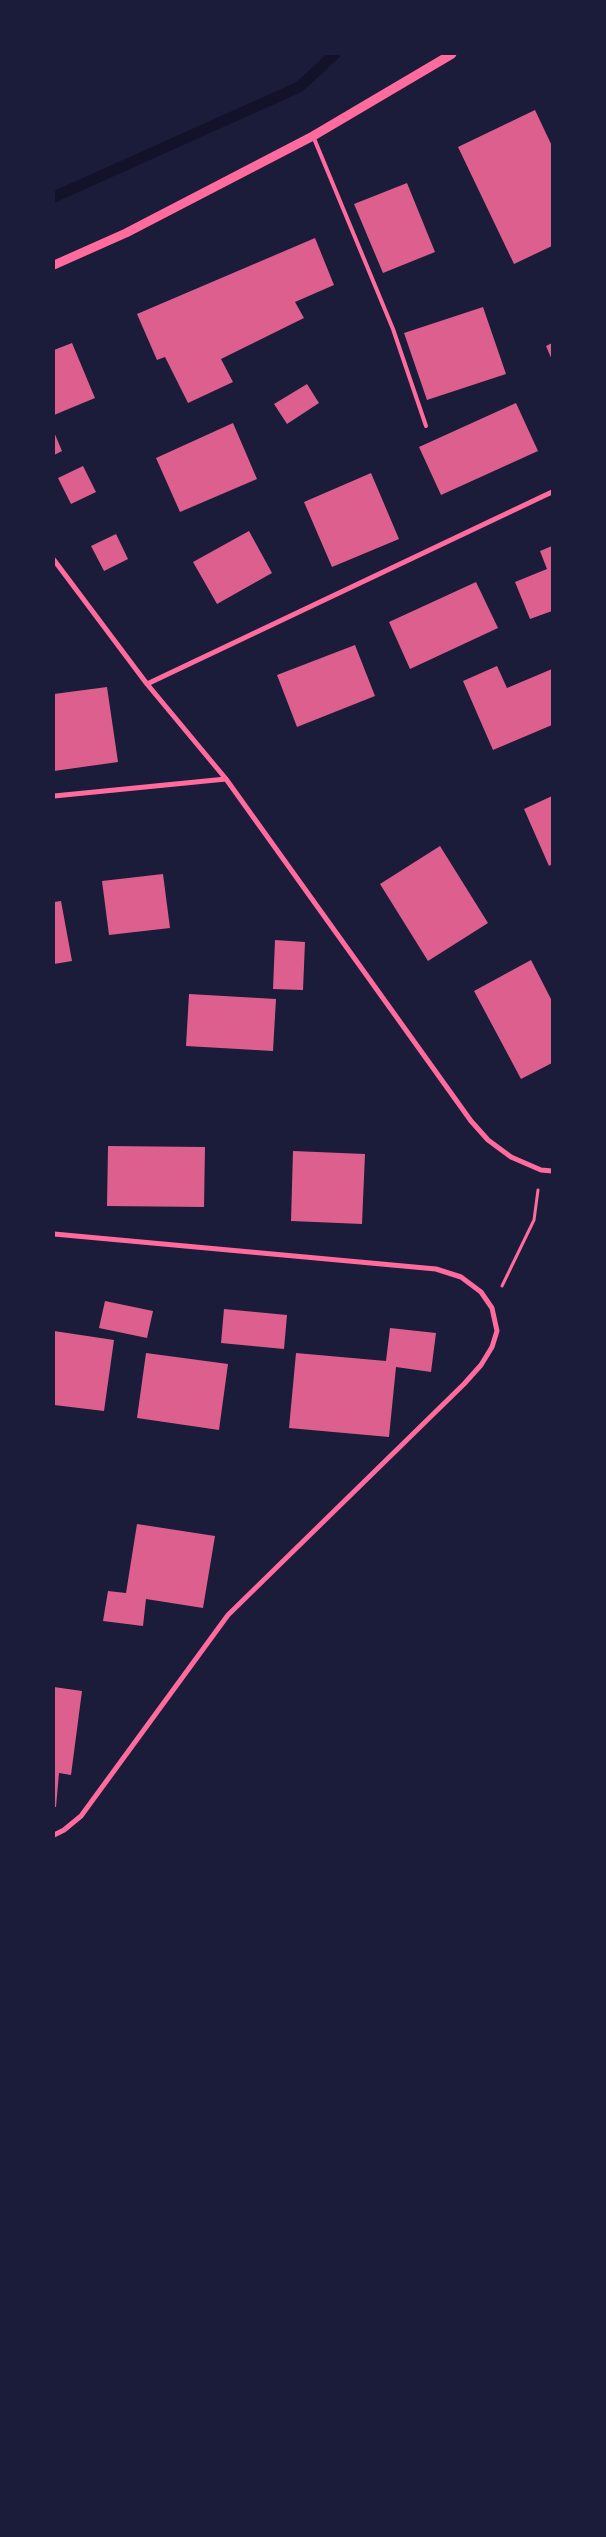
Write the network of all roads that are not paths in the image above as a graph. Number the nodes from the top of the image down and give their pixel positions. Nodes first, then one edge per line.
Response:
1 (452, 54) edge
2 (314, 136) junction
3 (54, 265) edge
4 (426, 426) dead end
5 (552, 492) edge
6 (54, 560) edge
7 (147, 684) junction
8 (226, 780) junction
9 (54, 796) edge
10 (552, 1171) edge
11 (54, 1234) edge
12 (54, 1835) edge

1 - 2 street
2 - 3 street
2 - 4 lane
5 - 7 street
6 - 7 street
7 - 8 street
8 - 9 street
8 - 10 street
11 - 12 street

